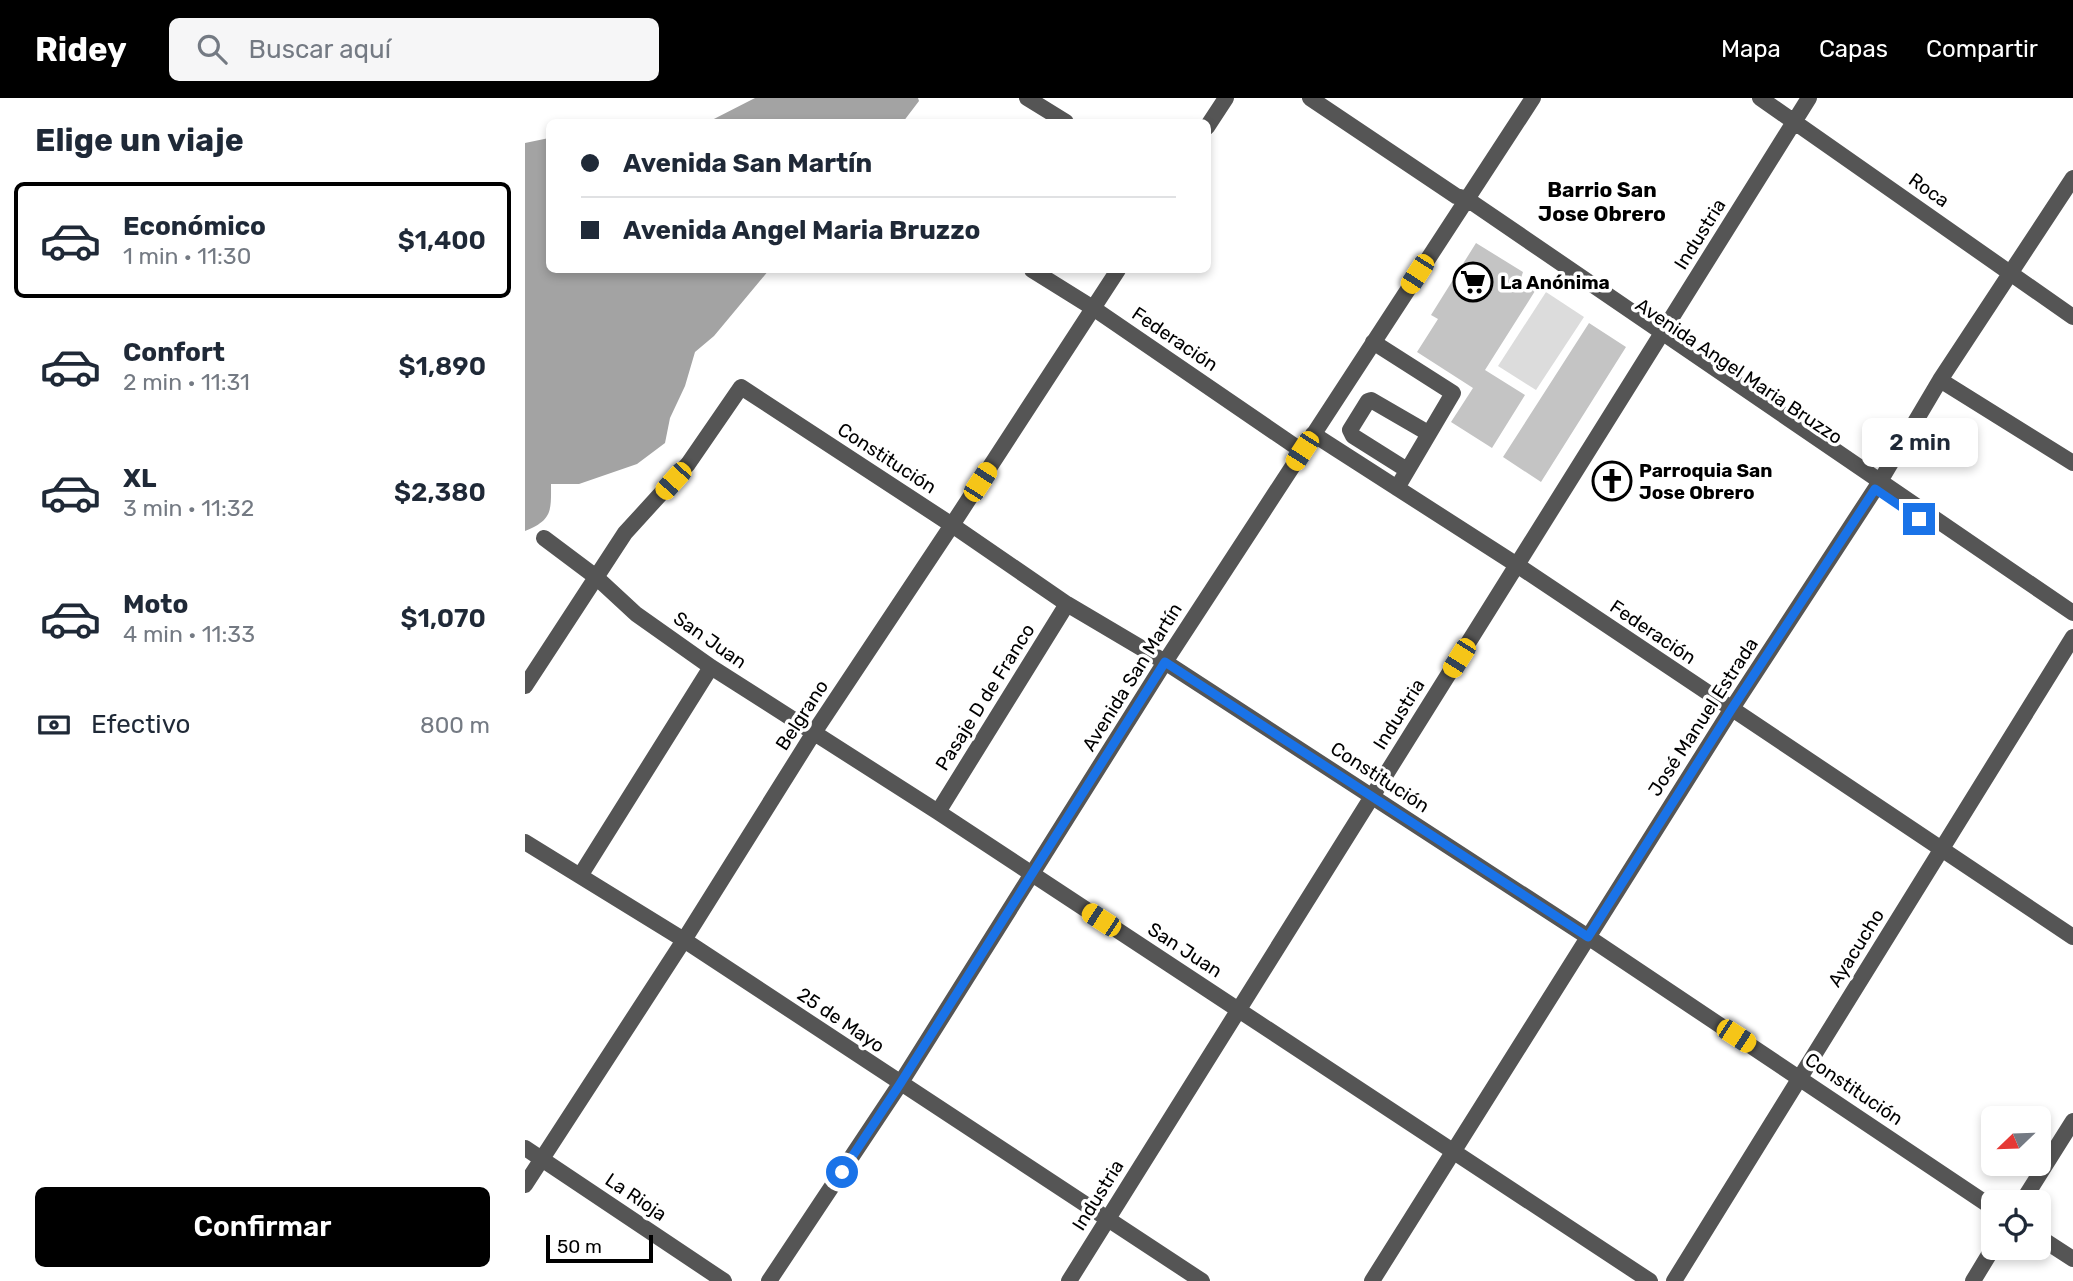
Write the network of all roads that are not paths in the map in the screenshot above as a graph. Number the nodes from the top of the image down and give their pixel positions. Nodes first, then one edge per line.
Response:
1 (1027, 98) edge
2 (1226, 98) edge
3 (1310, 98) edge
4 (1533, 98) edge
5 (1760, 98) edge
6 (1809, 98) edge
7 (1061, 119) edge
8 (1794, 120) junction
9 (1211, 121) edge
10 (2073, 178) edge
11 (1461, 201) junction
12 (1037, 273) edge
13 (1116, 273) edge
14 (2011, 273) junction
15 (1093, 308) junction
16 (2073, 317) edge
17 (1661, 337) junction
18 (1373, 342) junction
19 (1940, 380) junction
20 (1428, 433) junction
21 (1313, 434) junction
22 (1302, 451) junction
23 (2073, 463) edge
24 (1407, 470) junction
25 (1878, 485) junction
26 (1397, 488) junction
27 (952, 525) junction
28 (544, 538) dead end
29 (1517, 565) junction
30 (596, 577) junction
31 (1067, 604) junction
32 (2073, 613) edge
33 (2073, 624) edge
34 (2073, 637) edge
35 (1165, 662) junction
36 (711, 667) junction
37 (525, 686) edge
38 (1731, 710) junction
39 (813, 734) junction
40 (1372, 797) junction
41 (938, 812) junction
42 (525, 842) edge
43 (1942, 850) junction
44 (580, 876) junction
45 (1032, 876) junction
46 (1588, 937) junction
47 (2073, 937) edge
48 (684, 940) junction
49 (1239, 1010) junction
50 (1800, 1078) junction
51 (900, 1084) junction
52 (2073, 1121) edge
53 (525, 1148) edge
54 (1453, 1150) junction
55 (542, 1159) junction
56 (525, 1185) edge
57 (2030, 1190) edge
58 (1981, 1200) edge
59 (1108, 1218) junction
60 (2051, 1245) edge
61 (2073, 1259) edge
62 (1986, 1260) edge
63 (724, 1281) edge
64 (769, 1281) edge
65 (1069, 1281) edge
66 (1202, 1281) edge
67 (1372, 1281) edge
68 (1650, 1281) edge
69 (1674, 1281) edge
70 (1973, 1281) edge

1 - 7 street
2 - 9 street
3 - 11 street, Avenida Angel Maria Bruzzo
4 - 11 street, Avenida San Martín
5 - 8 street, Roca
6 - 8 street, Industria
8 - 14 street, Roca
8 - 17 street, Industria
10 - 14 street, José Manuel Estrada
11 - 17 street, Avenida Angel Maria Bruzzo
11 - 18 street, Avenida San Martín
12 - 15 street, Federación
13 - 15 street, Belgrano
14 - 16 street, Roca
14 - 19 street, José Manuel Estrada
15 - 22 street, Federación
15 - 27 street, Belgrano
17 - 25 street, Avenida Angel Maria Bruzzo
17 - 29 street, Industria
18 - 20 street
18 - 21 street, Avenida San Martín
19 - 23 street
19 - 25 street, José Manuel Estrada
20 - 24 street
20 - 24 street
21 - 22 street, Avenida San Martín
21 - 26 street, Federación
22 - 35 street, Avenida San Martín
24 - 26 street
25 - 32 street, Avenida Angel Maria Bruzzo
25 - 33 street, Avenida Angel Maria Bruzzo
25 - 38 street, José Manuel Estrada
26 - 29 street, Federación
27 - 30 street, Constitución
27 - 31 street, Constitución
27 - 39 street, Belgrano
28 - 30 street, San Juan
29 - 38 street, Federación
29 - 40 street, Industria
30 - 36 street, San Juan
30 - 37 street
31 - 35 street, Constitución
31 - 41 street, Pasaje D de Franco
34 - 43 street, Ayacucho
35 - 40 street, Constitución
35 - 45 street, Avenida San Martín
36 - 39 street, San Juan
36 - 44 street
38 - 43 street, Federación
38 - 46 street, José Manuel Estrada
39 - 41 street, San Juan
39 - 48 street, Belgrano
40 - 46 street, Constitución
40 - 49 street, Industria
41 - 45 street, San Juan
42 - 44 street, 25 de Mayo
43 - 47 street, Federación
43 - 50 street, Ayacucho
44 - 48 street, 25 de Mayo
45 - 49 street, San Juan
45 - 51 street, Avenida San Martín
46 - 50 street, Constitución
46 - 54 street, José Manuel Estrada
48 - 51 street, 25 de Mayo
48 - 55 street, Belgrano
49 - 54 street, San Juan
49 - 59 street, Industria
50 - 58 street, Constitución
50 - 69 street, Ayacucho
51 - 59 street, 25 de Mayo
51 - 64 street, Avenida San Martín
52 - 57 street
53 - 55 street, La Rioja
54 - 67 street, José Manuel Estrada
54 - 68 street, San Juan
55 - 56 street, Belgrano
55 - 63 street, La Rioja
59 - 65 street, Industria
59 - 66 street, 25 de Mayo
60 - 61 street
62 - 70 street

